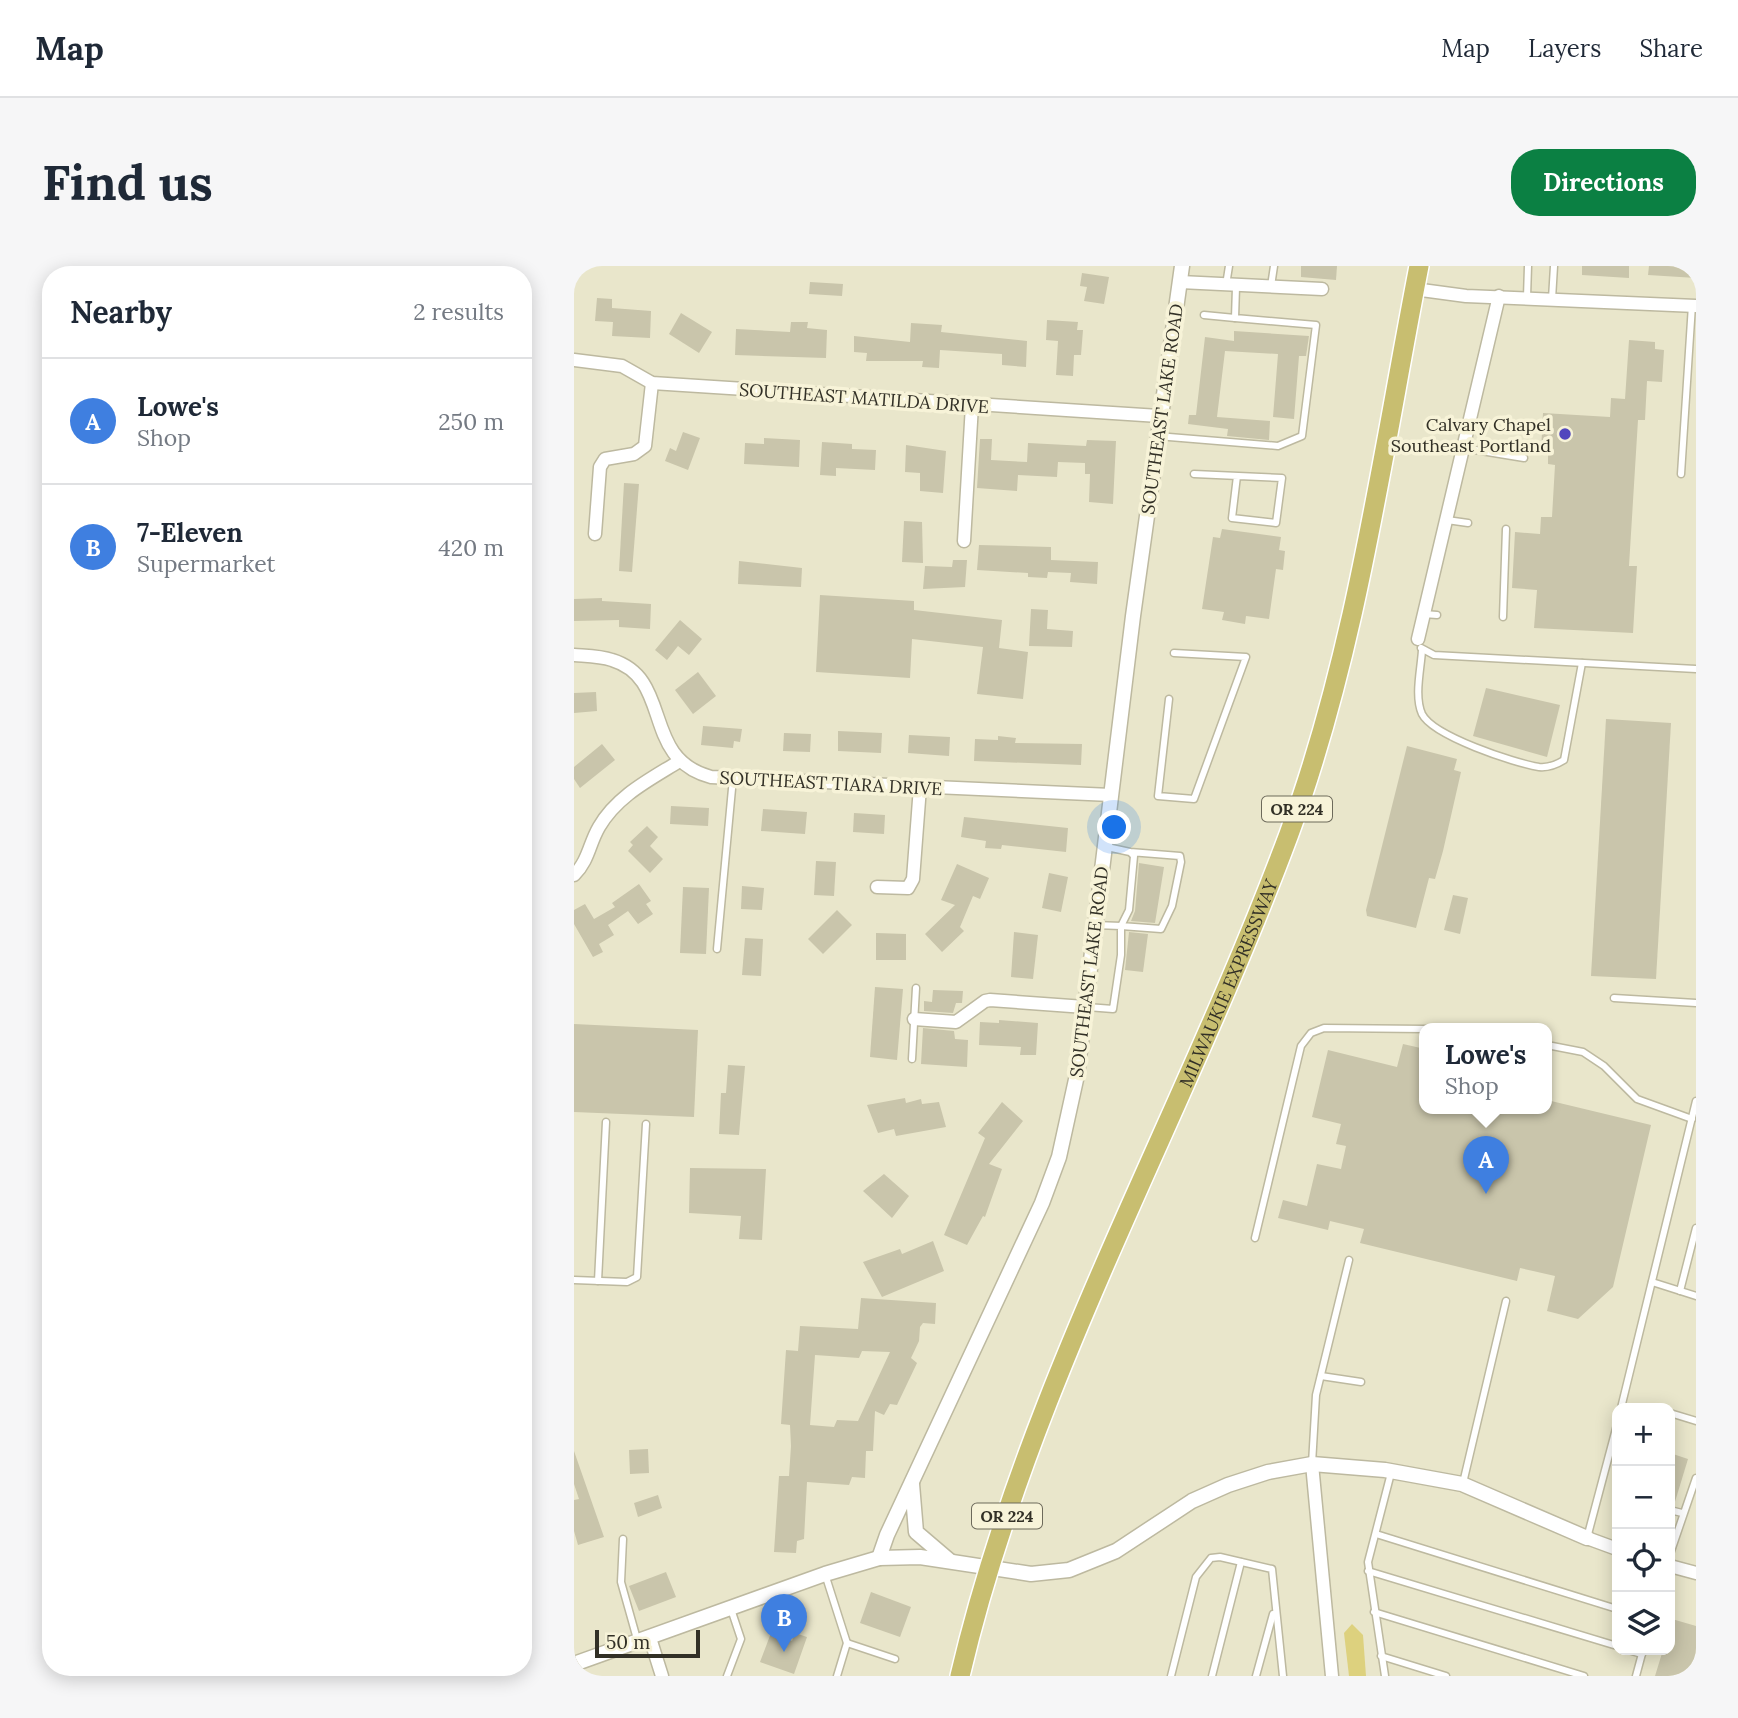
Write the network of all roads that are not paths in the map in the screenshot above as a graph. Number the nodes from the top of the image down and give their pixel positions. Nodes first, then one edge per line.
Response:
1 (1182, 266) edge
2 (1229, 266) edge
3 (1274, 266) edge
4 (1419, 266) edge
5 (1528, 266) edge
6 (1554, 266) edge
7 (1180, 282) junction
8 (1231, 286) junction
9 (1271, 288) junction
10 (1322, 289) dead end
11 (1414, 289) junction
12 (1499, 296) junction
13 (1527, 297) junction
14 (1552, 299) junction
15 (1694, 305) edge
16 (1204, 316) dead end
17 (1235, 318) junction
18 (574, 360) edge
19 (652, 383) junction
20 (972, 405) junction
21 (1160, 416) junction
22 (1157, 436) junction
23 (1463, 448) junction
24 (1524, 458) dead end
25 (1194, 474) dead end
26 (1681, 474) dead end
27 (1237, 476) junction
28 (1447, 520) junction
29 (1468, 523) dead end
30 (1506, 529) dead end
31 (596, 534) dead end
32 (964, 541) dead end
33 (1503, 617) dead end
34 (1420, 644) junction
35 (1174, 653) dead end
36 (574, 655) edge
37 (1581, 663) junction
38 (1696, 669) edge
39 (1169, 699) dead end
40 (678, 762) junction
41 (733, 778) junction
42 (920, 787) junction
43 (1111, 795) junction
44 (1105, 846) junction
45 (1132, 854) junction
46 (574, 875) edge
47 (877, 887) dead end
48 (1095, 925) junction
49 (1121, 926) junction
50 (717, 948) dead end
51 (916, 988) dead end
52 (1614, 998) dead end
53 (1696, 1003) edge
54 (1085, 1007) junction
55 (914, 1019) junction
56 (1419, 1029) edge
57 (1552, 1046) edge
58 (912, 1059) dead end
59 (1696, 1101) edge
60 (1692, 1119) junction
61 (606, 1122) dead end
62 (646, 1124) dead end
63 (1696, 1227) edge
64 (1255, 1238) dead end
65 (1349, 1260) dead end
66 (574, 1280) edge
67 (598, 1281) junction
68 (1652, 1282) junction
69 (1680, 1291) junction
70 (1696, 1296) edge
71 (1506, 1301) dead end
72 (1321, 1376) junction
73 (1361, 1382) dead end
74 (1622, 1403) edge
75 (1675, 1415) edge
76 (1696, 1421) edge
77 (1612, 1444) edge
78 (1312, 1464) junction
79 (1392, 1471) junction
80 (1696, 1478) edge
81 (912, 1483) junction
82 (1462, 1484) junction
83 (1675, 1511) edge
84 (1682, 1513) junction
85 (1377, 1534) junction
86 (1675, 1537) edge
87 (1587, 1538) junction
88 (623, 1539) dead end
89 (1612, 1547) edge
90 (879, 1558) junction
91 (950, 1562) junction
92 (1241, 1562) junction
93 (1675, 1567) edge
94 (988, 1569) junction
95 (1368, 1571) junction
96 (1696, 1573) edge
97 (825, 1574) junction
98 (1612, 1607) edge
99 (730, 1609) junction
100 (1275, 1609) junction
101 (1374, 1612) junction
102 (644, 1640) junction
103 (847, 1643) junction
104 (1612, 1644) edge
105 (1642, 1655) edge
106 (1381, 1656) junction
107 (895, 1659) dead end
108 (574, 1664) edge
109 (663, 1676) edge
110 (727, 1676) edge
111 (837, 1676) edge
112 (960, 1676) edge
113 (1171, 1676) edge
114 (1212, 1676) edge
115 (1256, 1676) edge
116 (1283, 1676) edge
117 (1332, 1676) edge
118 (1384, 1676) edge
119 (1446, 1676) edge
120 (1584, 1676) edge
121 (1636, 1676) edge

1 - 7 street, SOUTHEAST LAKE ROAD
2 - 8 lane
3 - 9 lane
4 - 11 highway, MILWAUKIE EXPRESSWAY / OR 224
5 - 13 lane
6 - 14 lane
7 - 8 street
7 - 21 street, SOUTHEAST LAKE ROAD
8 - 9 street
8 - 17 lane
9 - 10 street
11 - 12 street
11 - 94 highway, MILWAUKIE EXPRESSWAY / OR 224
12 - 13 street
12 - 23 street
13 - 14 street
14 - 15 street
15 - 26 lane
16 - 17 lane
17 - 22 lane
18 - 19 street, SOUTHEAST MATILDA DRIVE
19 - 20 street, SOUTHEAST MATILDA DRIVE
19 - 31 street
20 - 21 street, SOUTHEAST MATILDA DRIVE
20 - 32 street
21 - 22 street, SOUTHEAST LAKE ROAD
22 - 43 street, SOUTHEAST LAKE ROAD
23 - 24 lane
23 - 28 street
25 - 27 lane
27 - 27 lane
28 - 29 lane
28 - 34 street
30 - 33 lane
34 - 37 lane
34 - 37 lane
35 - 39 lane
36 - 40 street
37 - 38 lane
40 - 41 street, SOUTHEAST TIARA DRIVE
40 - 46 street
41 - 42 street, SOUTHEAST TIARA DRIVE
41 - 50 lane
42 - 43 street, SOUTHEAST TIARA DRIVE
42 - 47 street
43 - 44 street, SOUTHEAST LAKE ROAD
44 - 45 lane
44 - 48 street, SOUTHEAST LAKE ROAD
45 - 49 lane
45 - 49 lane
48 - 49 lane
48 - 54 street, SOUTHEAST LAKE ROAD
49 - 54 lane
51 - 55 lane
52 - 53 lane
54 - 55 street
54 - 81 street, SOUTHEAST LAKE ROAD
55 - 58 lane
56 - 64 lane
57 - 60 lane
59 - 60 lane
60 - 68 lane
61 - 67 lane
62 - 67 lane
63 - 69 lane
65 - 72 lane
66 - 67 lane
68 - 69 lane
68 - 74 lane
69 - 70 lane
71 - 82 lane
72 - 73 lane
72 - 78 lane
75 - 76 lane
77 - 87 lane
78 - 79 street
78 - 94 street
78 - 117 street
79 - 82 street
79 - 85 lane
80 - 84 lane
81 - 90 street, SOUTHEAST LAKE ROAD
81 - 91 street
82 - 87 street
83 - 84 lane
84 - 86 lane
85 - 95 lane
85 - 98 lane
87 - 89 street
88 - 102 lane
90 - 91 street
90 - 97 street
91 - 94 street
92 - 100 lane
92 - 113 lane
92 - 114 lane
93 - 96 street
94 - 112 highway, MILWAUKIE EXPRESSWAY / OR 224
95 - 101 lane
95 - 104 lane
97 - 99 street
97 - 103 lane
99 - 102 street
99 - 110 lane
100 - 115 lane
100 - 116 lane
101 - 106 lane
101 - 120 lane
102 - 108 street
102 - 109 street
103 - 107 lane
103 - 111 lane
105 - 121 lane
106 - 118 lane
106 - 119 lane

